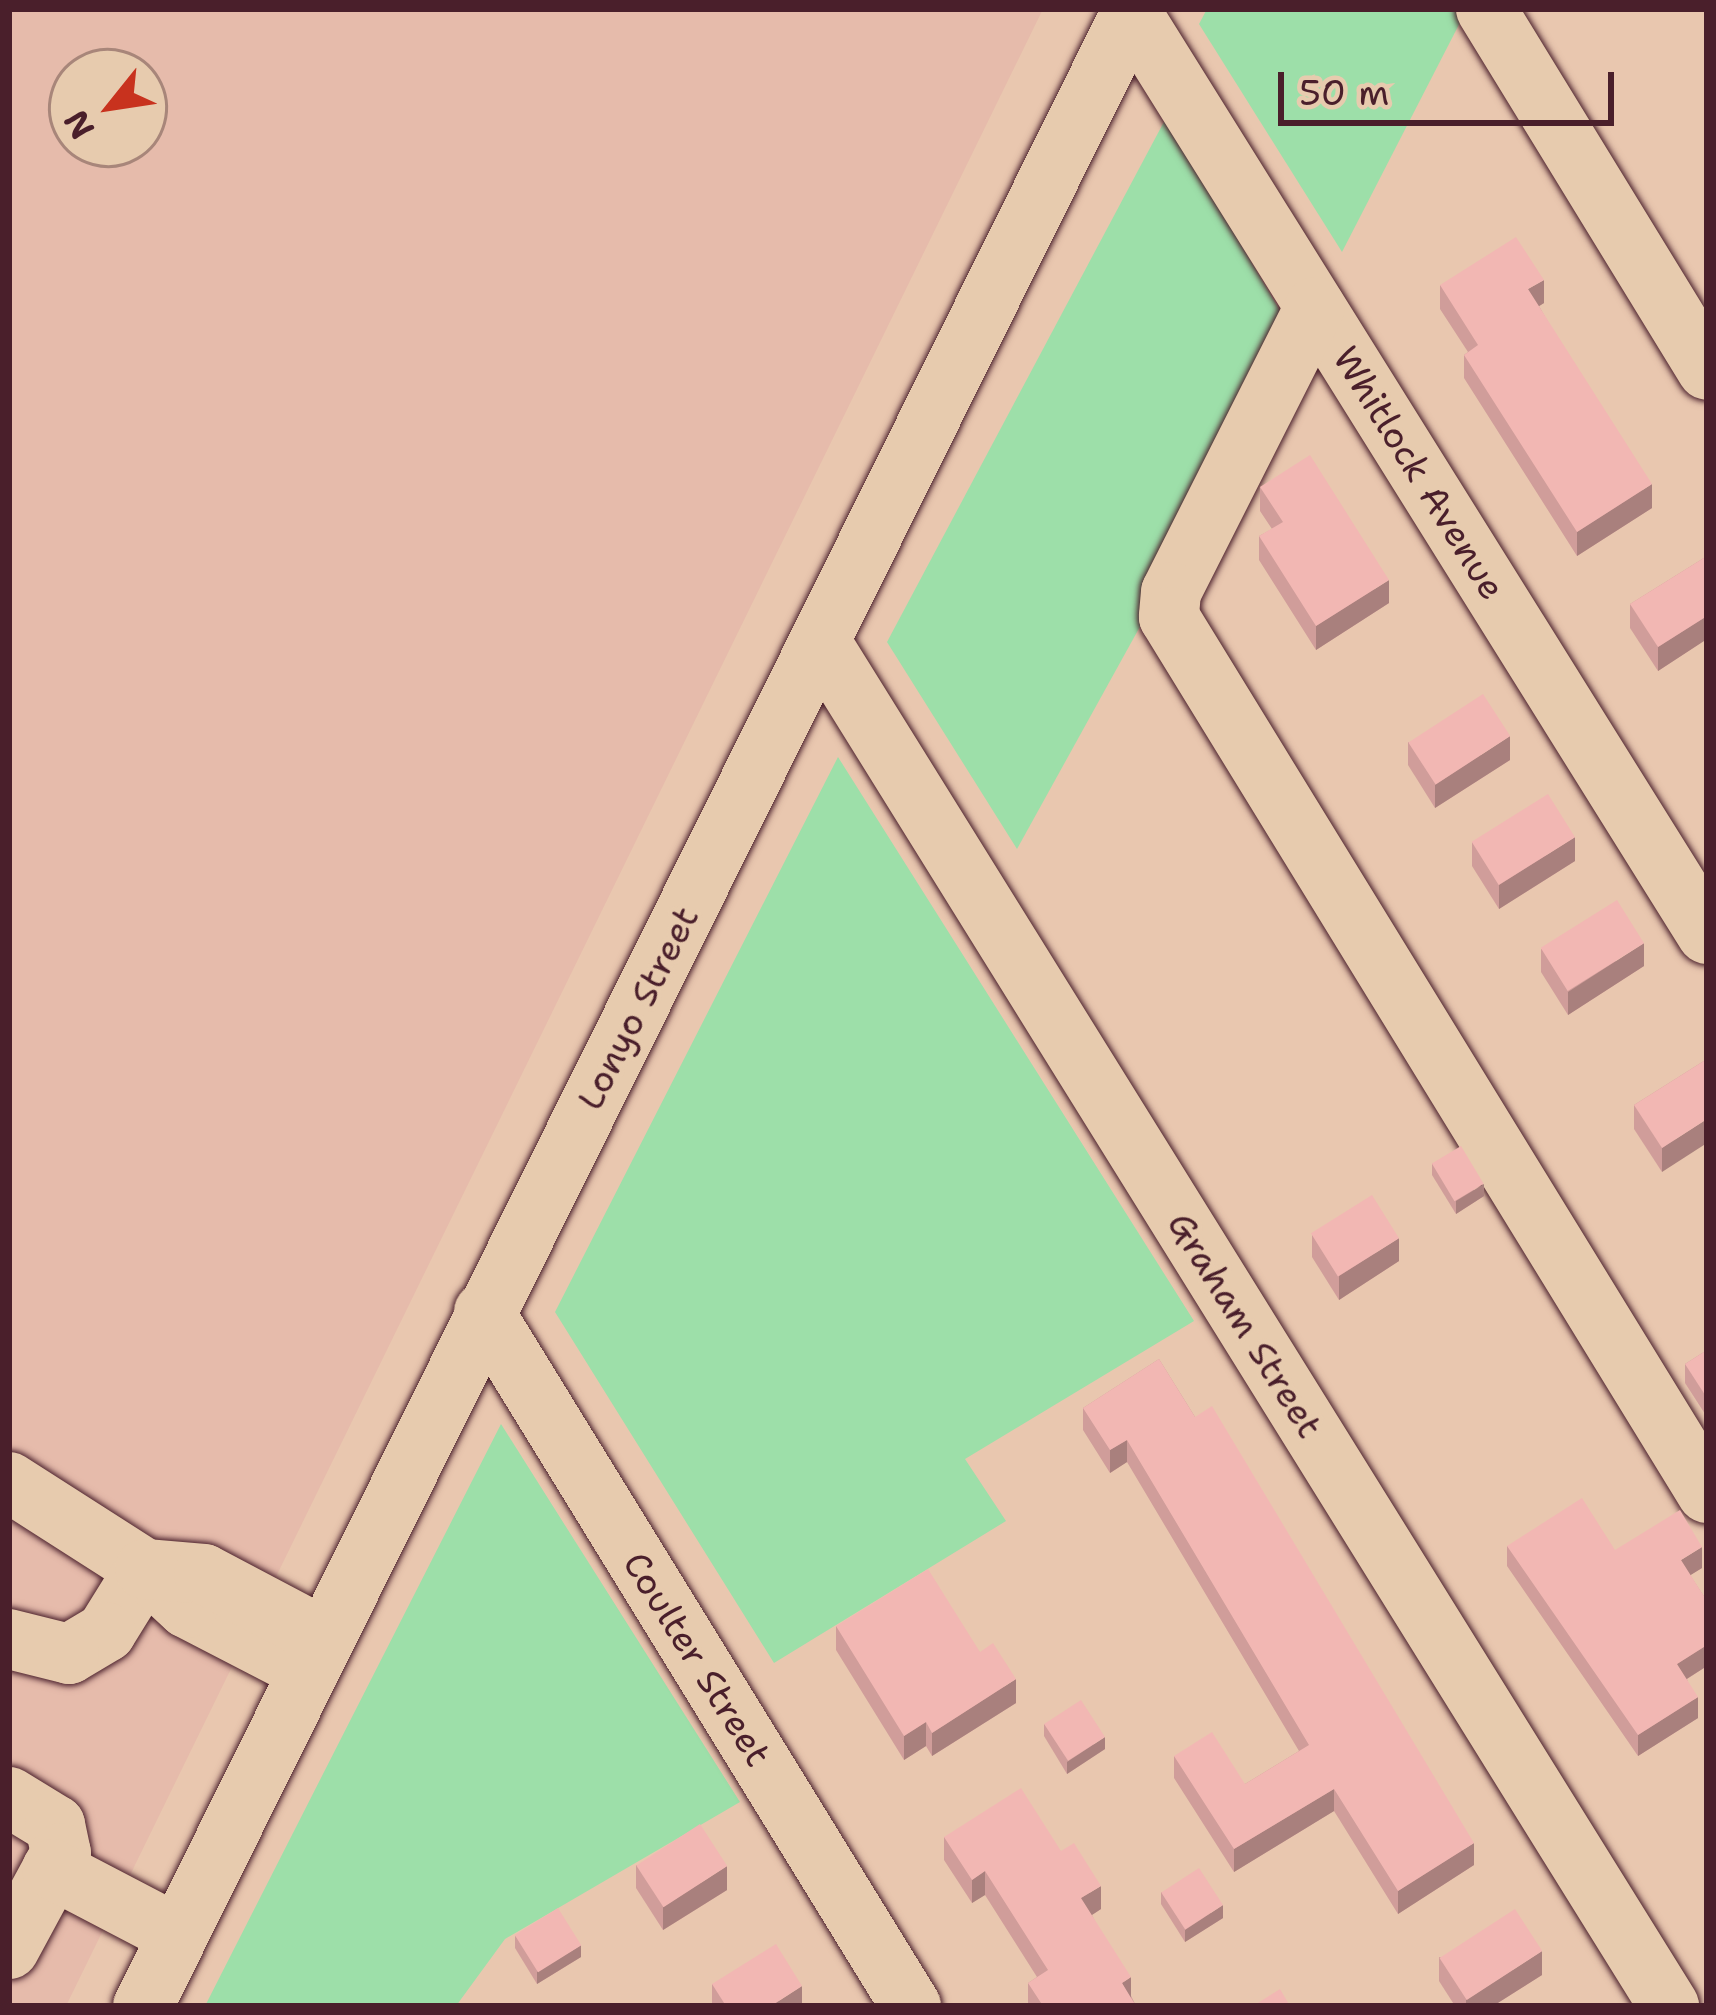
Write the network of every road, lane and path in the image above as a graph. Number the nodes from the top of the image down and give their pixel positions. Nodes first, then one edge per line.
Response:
1 (1486, 9) edge
2 (1132, 10) edge
3 (1315, 307) junction
4 (1707, 370) edge
5 (822, 644) junction
6 (1707, 934) edge
7 (484, 1312) junction
8 (9, 1482) edge
9 (1707, 1493) edge
10 (145, 1569) junction
11 (9, 1639) edge
12 (317, 1654) junction
13 (9, 1797) edge
14 (52, 1869) junction
15 (178, 1935) junction
16 (9, 1949) edge
17 (1676, 1996) edge
18 (143, 2006) edge
19 (910, 2006) edge

1 - 4 street
2 - 3 street, Whitlock Avenue
2 - 5 street, Lonyo Street
3 - 6 street, Whitlock Avenue
3 - 9 street
5 - 7 street, Lonyo Street
5 - 17 street, Graham Street
7 - 12 street, Lonyo Street
7 - 19 street, Coulter Street
8 - 10 street
10 - 11 street
10 - 12 street
12 - 15 street, Lonyo Street
13 - 14 street
14 - 15 street
14 - 16 street
15 - 18 street, Lonyo Street

